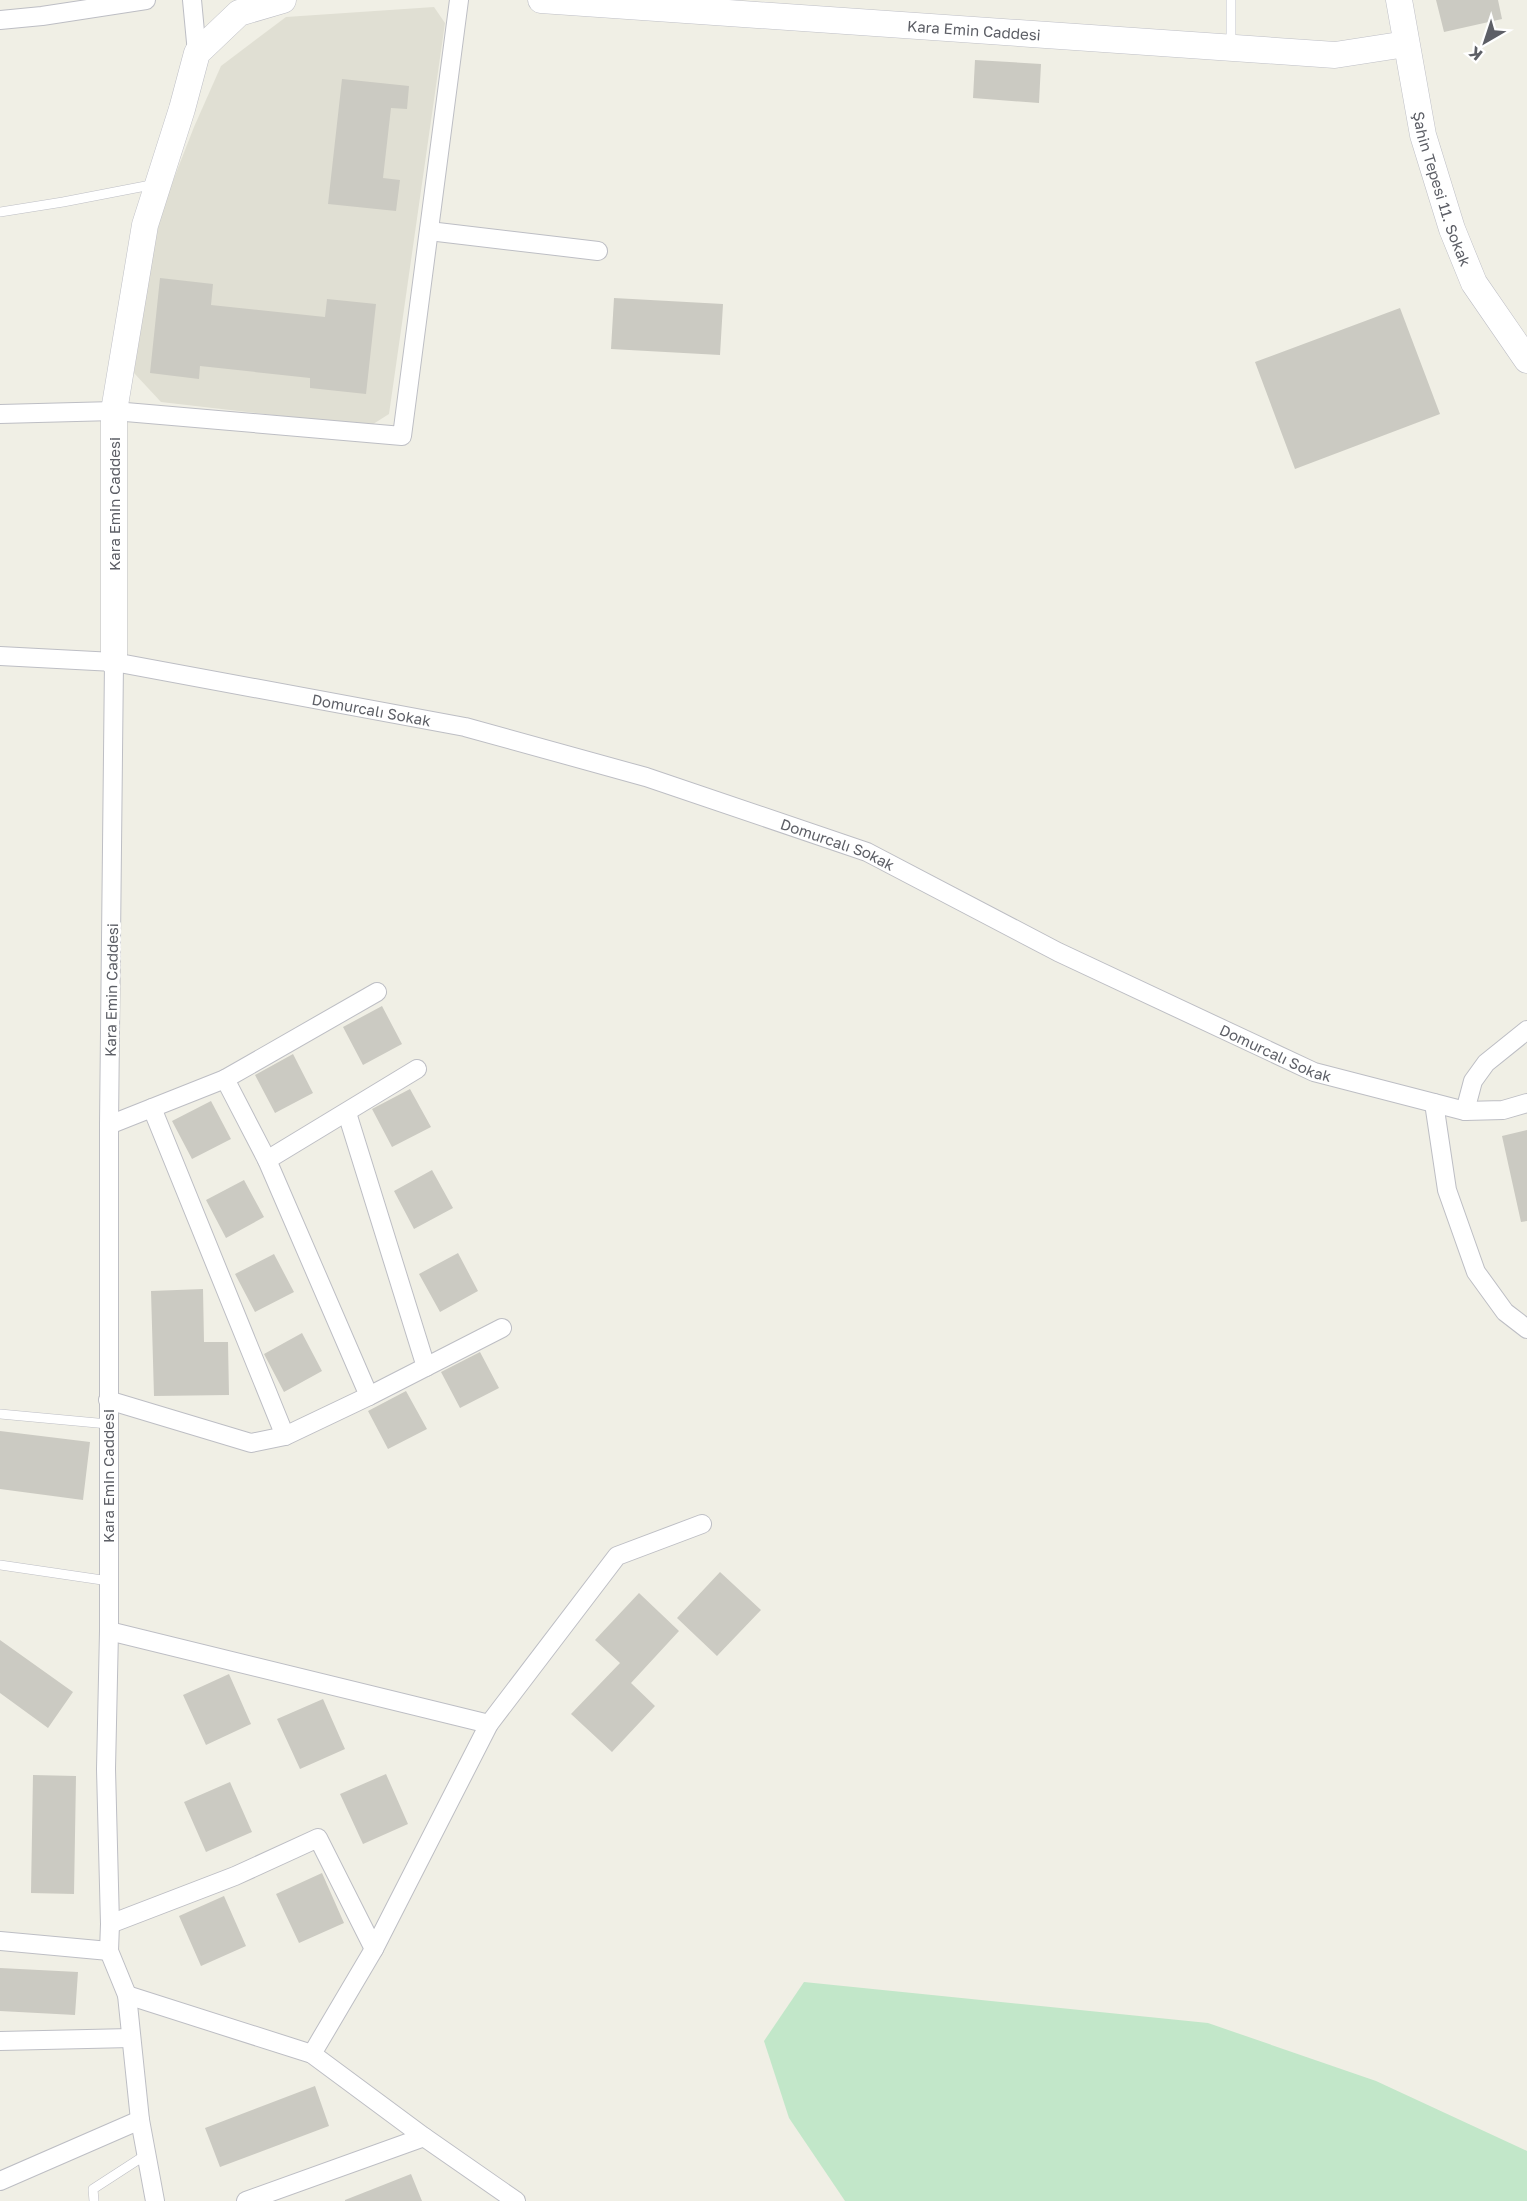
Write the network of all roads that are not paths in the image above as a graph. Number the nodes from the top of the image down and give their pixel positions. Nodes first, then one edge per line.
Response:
1 (146, 0) edge
2 (192, 0) edge
3 (283, 0) edge
4 (459, 0) edge
5 (541, 0) edge
6 (1232, 0) edge
7 (1399, 0) edge
8 (618, 3) edge
9 (0, 20) edge
10 (1406, 44) junction
11 (1230, 48) junction
12 (197, 53) junction
13 (158, 183) junction
14 (0, 212) edge
15 (429, 231) junction
16 (598, 251) dead end
17 (1527, 360) edge
18 (114, 411) junction
19 (0, 414) edge
20 (0, 656) edge
21 (114, 662) junction
22 (377, 992) dead end
23 (1527, 1030) edge
24 (417, 1069) dead end
25 (225, 1079) junction
26 (1434, 1103) junction
27 (1527, 1103) edge
28 (152, 1108) junction
29 (1466, 1111) junction
30 (346, 1113) junction
31 (109, 1125) junction
32 (267, 1160) junction
33 (502, 1328) dead end
34 (1527, 1329) edge
35 (426, 1367) junction
36 (369, 1396) junction
37 (108, 1400) junction
38 (0, 1414) edge
39 (108, 1424) junction
40 (285, 1436) junction
41 (702, 1524) dead end
42 (0, 1564) edge
43 (109, 1581) junction
44 (109, 1631) junction
45 (489, 1724) junction
46 (110, 1924) junction
47 (0, 1941) edge
48 (374, 1949) junction
49 (109, 1951) junction
50 (127, 1995) junction
51 (131, 2038) junction
52 (0, 2041) edge
53 (312, 2054) junction
54 (140, 2120) junction
55 (424, 2137) junction
56 (147, 2154) junction
57 (0, 2181) edge
58 (94, 2201) edge
59 (155, 2201) edge
60 (246, 2201) edge
61 (516, 2201) edge

1 - 9 street
2 - 12 street
3 - 12 street
4 - 15 street
5 - 8 street, Kara Emin Caddesi
6 - 11 lane
7 - 10 street, Şahin Tepesi 11. Sokak
8 - 11 street, Kara Emin Caddesi
10 - 11 street, Kara Emin Caddesi
10 - 17 street, Şahin Tepesi 11. Sokak
12 - 13 street, Kara Emin Caddesi
13 - 14 lane
13 - 18 street, Kara Emin Caddesi
15 - 16 street
15 - 18 street
18 - 19 street
18 - 21 street, Kara Emin Caddesi
20 - 21 street, Domurcalı Sokak
21 - 26 street, Domurcalı Sokak
21 - 31 street, Kara Emin Caddesi
22 - 25 street
23 - 29 street
24 - 30 street
25 - 28 street
25 - 32 street
26 - 29 street, Domurcalı Sokak
26 - 34 street
27 - 29 street, Domurcalı Sokak
28 - 31 street
28 - 40 street
30 - 32 street
30 - 35 street
31 - 37 street, Kara Emin Caddesi
32 - 36 street
33 - 35 street
35 - 36 street
36 - 40 street
37 - 39 street, Kara Emin Caddesi
37 - 40 street
38 - 39 lane
39 - 43 street, Kara Emin Caddesi
41 - 45 street
42 - 43 lane
43 - 44 street, Kara Emin Caddesi
44 - 45 street
44 - 46 street, Kara Emin Caddesi
45 - 48 street
46 - 48 street
46 - 49 street, Kara Emin Caddesi
47 - 49 street
48 - 53 street
49 - 50 street, Kara Emin Caddesi
50 - 51 street, Kara Emin Caddesi
50 - 53 street
51 - 52 street
51 - 54 street, Kara Emin Caddesi
53 - 55 street
54 - 56 street, Kara Emin Caddesi
54 - 57 street
55 - 60 street
55 - 61 street
56 - 58 lane
56 - 59 street, Kara Emin Caddesi

